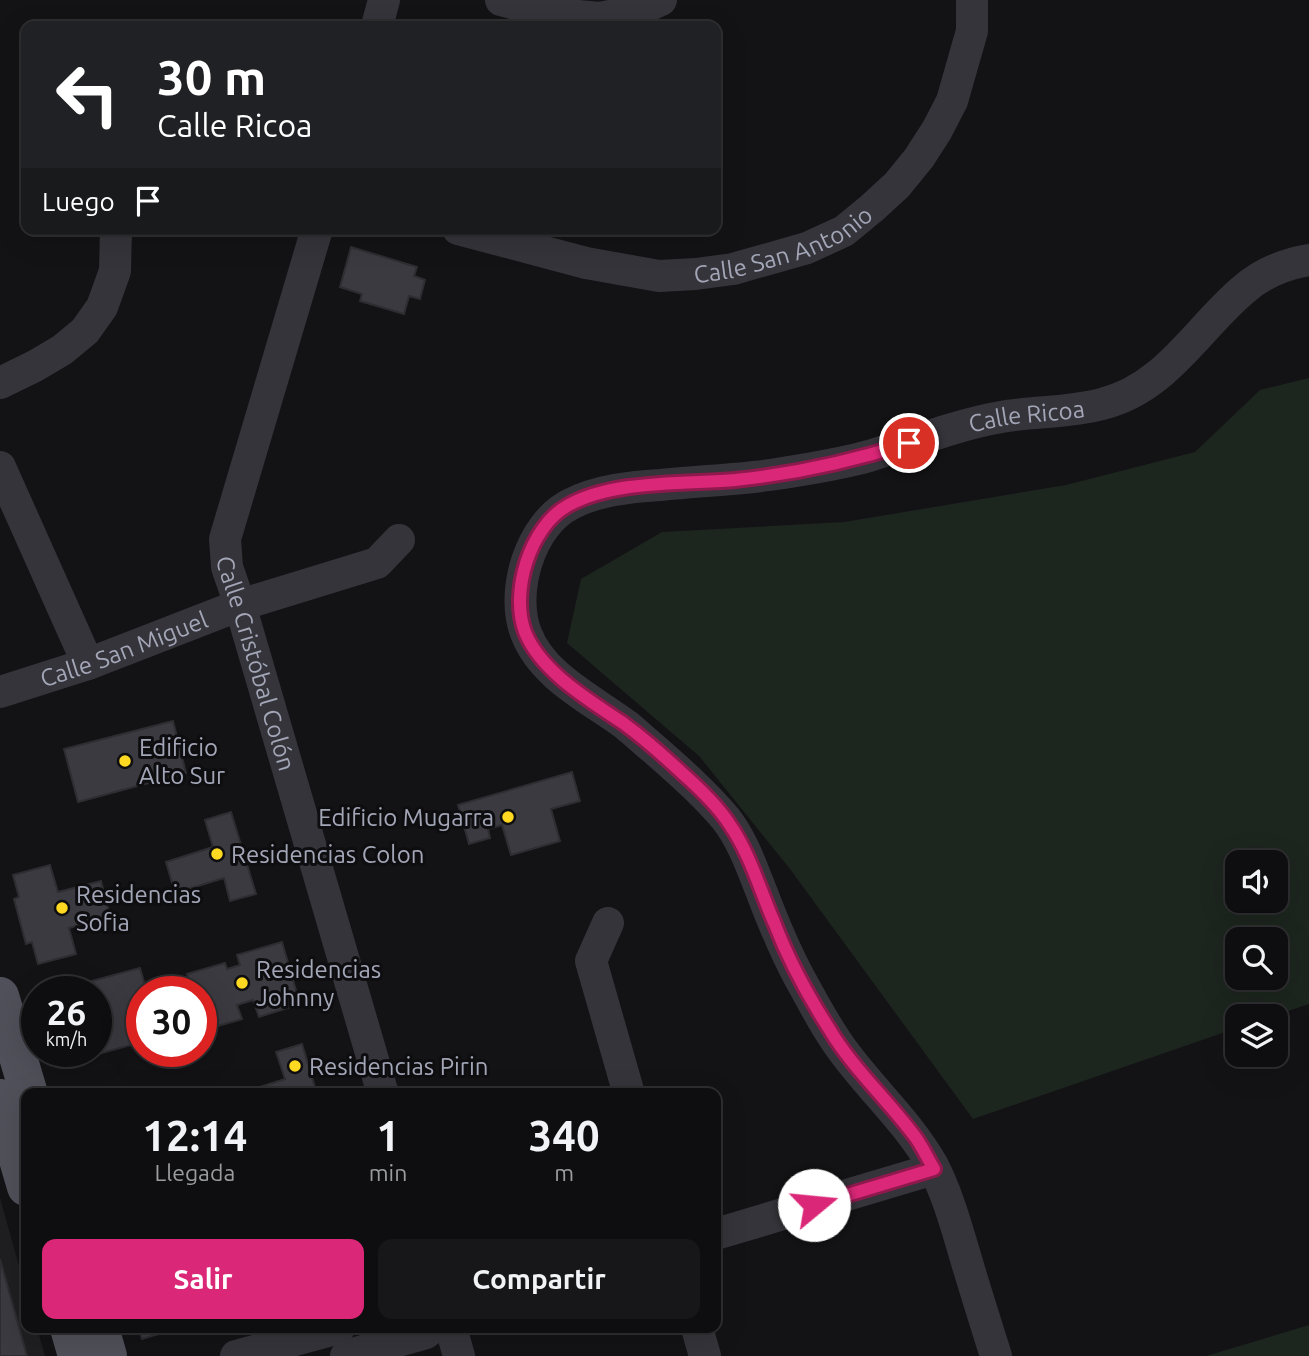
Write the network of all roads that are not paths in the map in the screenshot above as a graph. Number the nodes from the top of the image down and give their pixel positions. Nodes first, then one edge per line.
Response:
1 (384, 0) edge
2 (501, 0) edge
3 (662, 0) edge
4 (972, 0) edge
5 (378, 21) edge
6 (116, 235) edge
7 (315, 235) edge
8 (481, 235) edge
9 (1309, 260) edge
10 (0, 383) edge
11 (0, 467) edge
12 (398, 540) dead end
13 (240, 606) junction
14 (88, 664) junction
15 (0, 692) edge
16 (608, 923) dead end
17 (0, 996) edge
18 (27, 1088) edge
19 (381, 1088) edge
20 (627, 1088) edge
21 (3, 1122) edge
22 (934, 1169) junction
23 (21, 1173) edge
24 (721, 1233) edge
25 (70, 1333) edge
26 (101, 1333) edge
27 (321, 1333) edge
28 (426, 1333) edge
29 (453, 1333) edge
30 (698, 1333) edge
31 (77, 1356) edge
32 (108, 1356) edge
33 (236, 1356) edge
34 (346, 1356) edge
35 (460, 1356) edge
36 (705, 1356) edge
37 (996, 1356) edge

1 - 5 street
2 - 3 street
4 - 8 street, Calle San Antonio
6 - 10 street
7 - 13 street, Calle Cristóbal Colón
9 - 22 street, Calle Ricoa
11 - 14 street
12 - 13 street, Calle San Miguel
13 - 14 street, Calle San Miguel
13 - 19 street, Calle Cristóbal Colón
14 - 15 street, Calle San Miguel
16 - 20 street
17 - 18 main road
21 - 23 main road
22 - 24 street
22 - 37 street, Calle Ricoa
25 - 31 main road
26 - 32 main road
27 - 33 street
28 - 34 street
29 - 35 street
30 - 36 street

